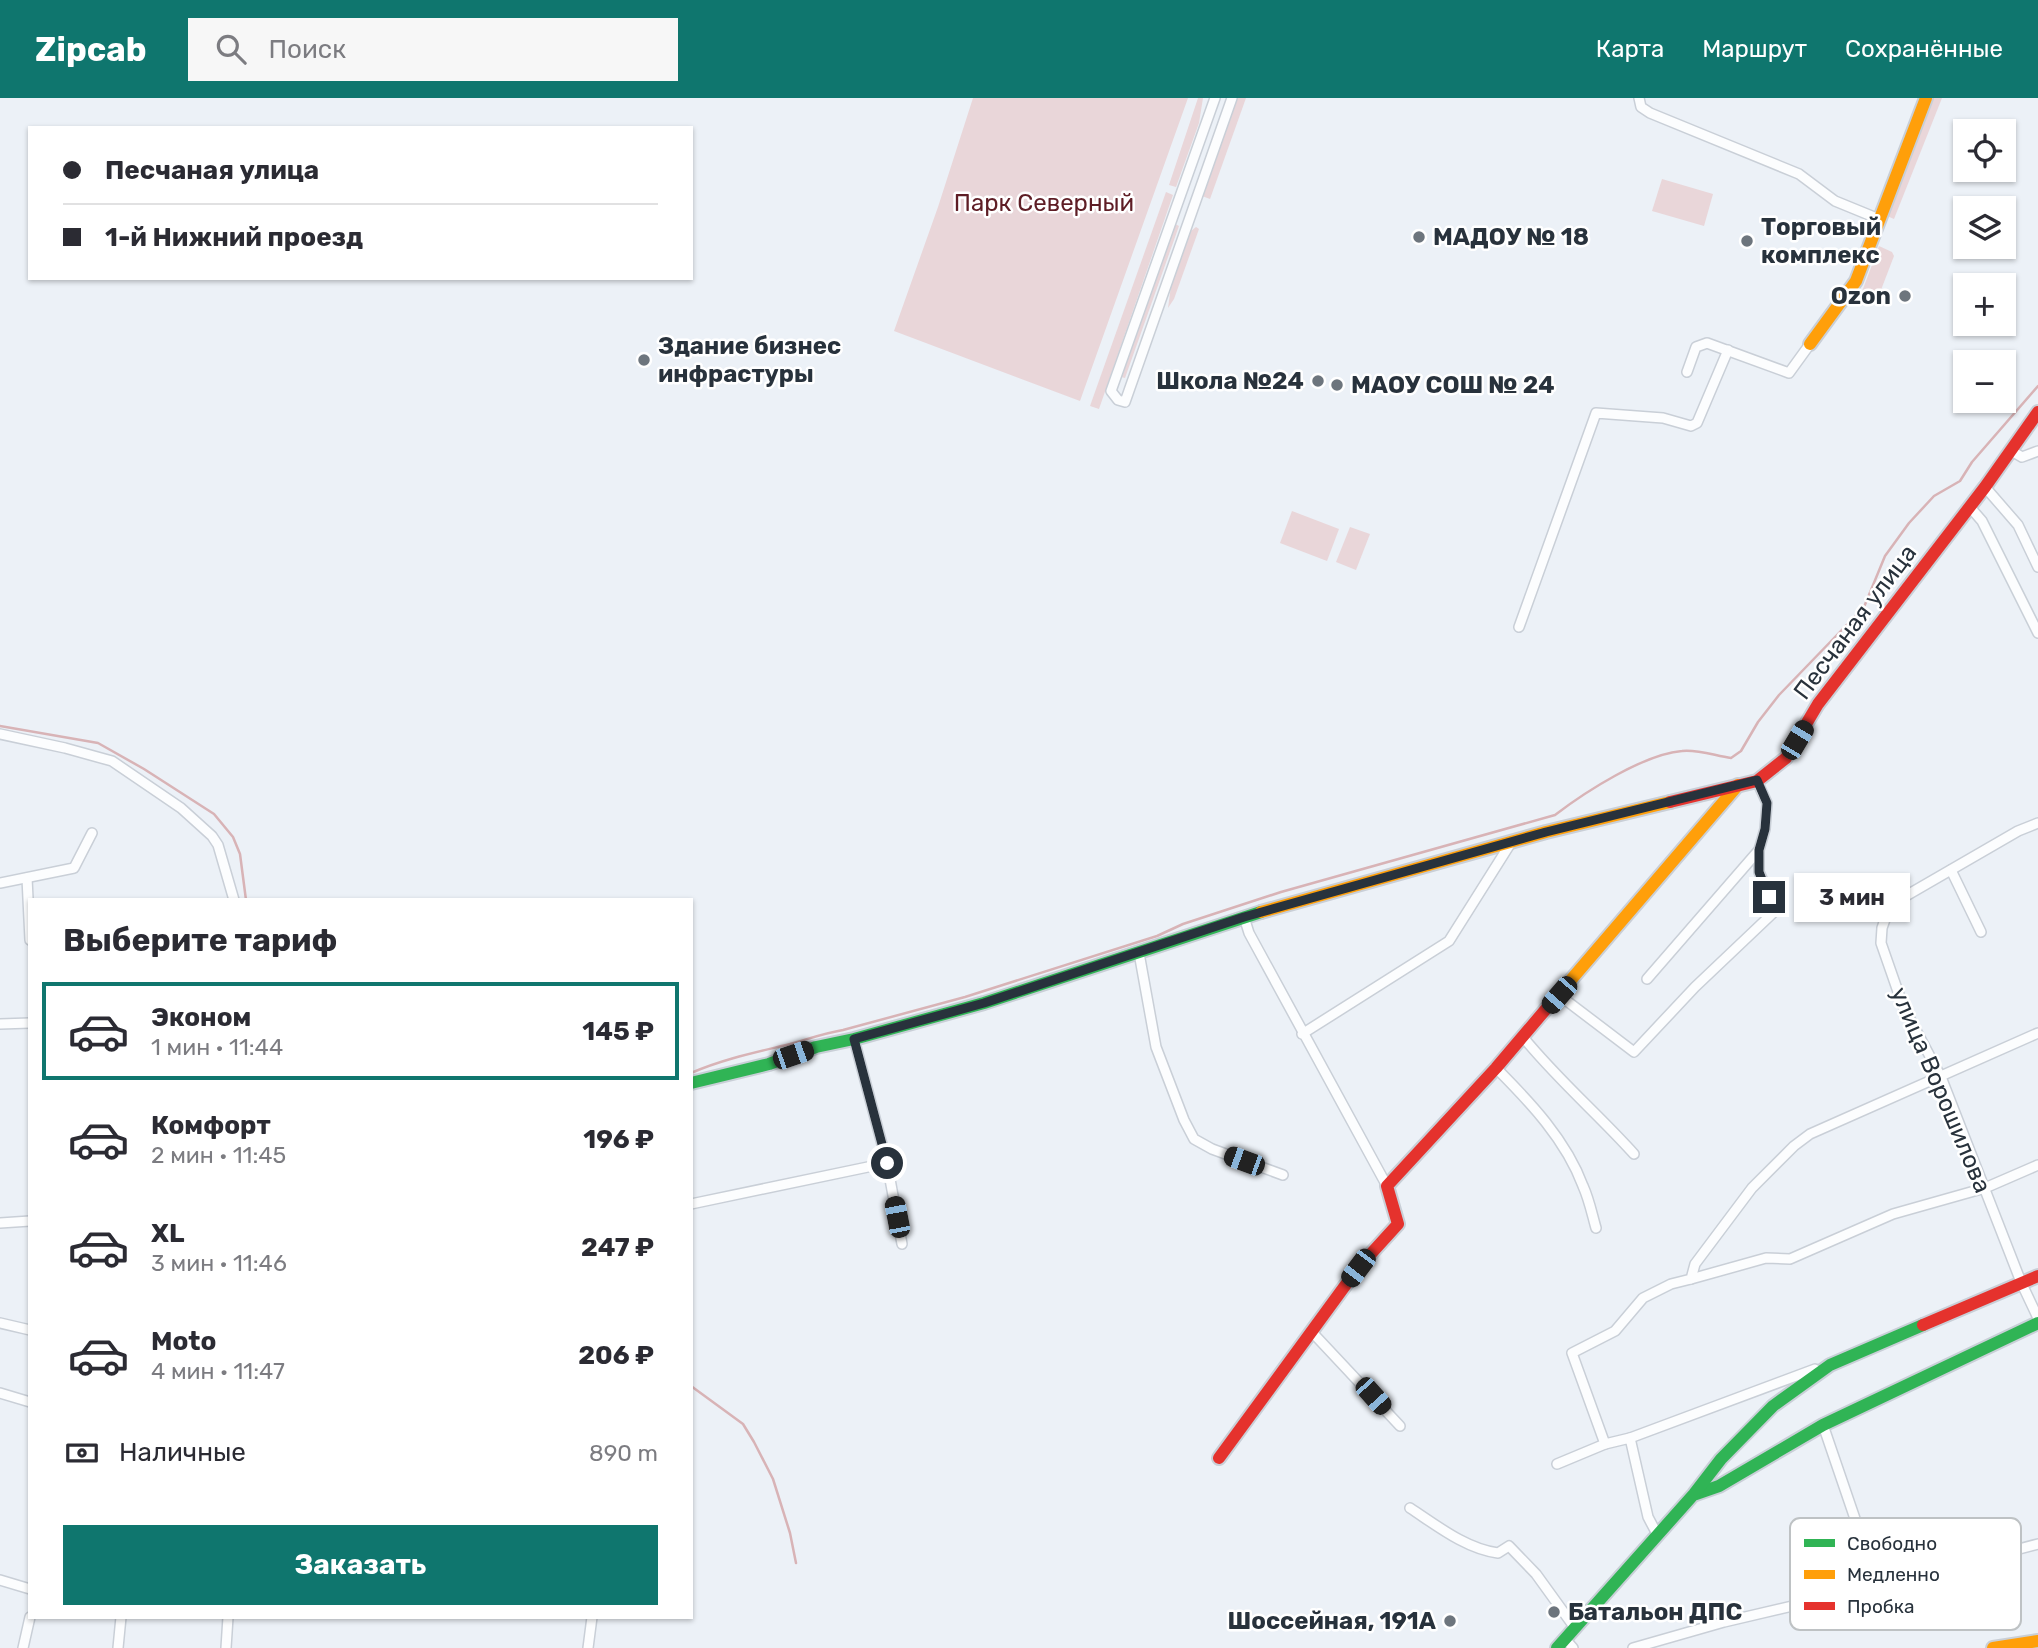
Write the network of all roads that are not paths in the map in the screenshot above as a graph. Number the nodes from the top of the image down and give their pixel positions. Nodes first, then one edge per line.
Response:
1 (1215, 98) edge
2 (1232, 98) edge
3 (1639, 98) edge
4 (1926, 98) edge
5 (1175, 210) junction
6 (1189, 215) junction
7 (1879, 219) junction
8 (1810, 344) joint
9 (1728, 350) junction
10 (1687, 372) dead end
11 (2038, 412) edge
12 (2010, 450) junction
13 (2038, 451) edge
14 (1985, 487) junction
15 (1969, 506) junction
16 (2038, 567) edge
17 (1519, 627) dead end
18 (2038, 633) edge
19 (0, 734) edge
20 (1757, 780) junction
21 (1738, 785) junction
22 (2036, 827) edge
23 (92, 833) dead end
24 (1512, 841) junction
25 (1759, 850) junction
26 (1951, 870) junction
27 (27, 878) junction
28 (0, 883) edge
29 (233, 898) edge
30 (28, 899) edge
31 (1244, 917) junction
32 (1981, 932) dead end
33 (1139, 953) junction
34 (1647, 979) dead end
35 (1559, 995) junction
36 (28, 1023) edge
37 (0, 1024) edge
38 (2038, 1033) edge
39 (1303, 1034) junction
40 (1523, 1037) junction
41 (854, 1039) junction
42 (1496, 1068) junction
43 (1941, 1077) junction
44 (693, 1083) edge
45 (1634, 1154) dead end
46 (887, 1163) junction
47 (2038, 1165) edge
48 (1283, 1175) dead end
49 (1387, 1186) junction
50 (1984, 1188) junction
51 (693, 1204) edge
52 (28, 1221) edge
53 (0, 1223) edge
54 (1596, 1228) dead end
55 (902, 1244) dead end
56 (2038, 1276) edge
57 (1691, 1279) junction
58 (2021, 1282) junction
59 (2038, 1320) edge
60 (0, 1323) edge
61 (28, 1330) edge
62 (1311, 1331) junction
63 (1853, 1356) junction
64 (0, 1392) edge
65 (28, 1401) edge
66 (1823, 1425) junction
67 (1400, 1426) dead end
68 (1630, 1438) junction
69 (1605, 1444) junction
70 (1219, 1458) dead end
71 (1557, 1464) dead end
72 (1695, 1494) junction
73 (1410, 1508) dead end
74 (1855, 1518) edge
75 (1657, 1534) junction
76 (2038, 1544) edge
77 (2021, 1548) edge
78 (0, 1580) edge
79 (28, 1588) edge
80 (1790, 1607) edge
81 (30, 1619) edge
82 (121, 1619) edge
83 (228, 1619) edge
84 (592, 1619) edge
85 (1575, 1628) junction
86 (2038, 1641) edge
87 (1565, 1645) edge
88 (23, 1648) edge
89 (118, 1648) edge
90 (226, 1648) edge
91 (588, 1648) edge
92 (1633, 1648) edge
93 (1993, 1648) edge

1 - 5 street
2 - 6 street
3 - 7 street
4 - 7 street
5 - 6 street
5 - 6 street
7 - 8 street
8 - 9 street
9 - 10 street
9 - 17 street
11 - 12 street, Песчаная улица
12 - 13 street
12 - 14 street, Песчаная улица
14 - 15 street, Песчаная улица
14 - 16 street
15 - 18 street
15 - 20 street, Песчаная улица
19 - 29 street
20 - 21 street, Песчаная улица
20 - 25 street
21 - 24 street, Песчаная улица
21 - 35 street
22 - 26 street
23 - 27 street
24 - 31 street, Песчаная улица
24 - 39 street
25 - 34 street
25 - 35 street
26 - 32 street
26 - 43 street, улица Ворошилова
27 - 28 street
27 - 30 street
31 - 33 street, Песчаная улица
31 - 39 street
33 - 41 street, Песчаная улица
33 - 48 street
35 - 40 street
36 - 37 street
38 - 43 street
39 - 49 street
40 - 42 street
40 - 45 street
41 - 44 street, Песчаная улица
41 - 46 street
42 - 49 street
42 - 54 street
43 - 50 street, улица Ворошилова
43 - 57 street
46 - 51 street
46 - 55 street
47 - 50 street
49 - 62 street
50 - 57 street
50 - 58 street, улица Ворошилова
52 - 53 street
56 - 58 street
57 - 69 street
58 - 59 street, улица Ворошилова
58 - 63 street
59 - 66 street
60 - 61 street
62 - 67 street
62 - 70 street
63 - 68 street
63 - 72 street
64 - 65 street
66 - 72 street
66 - 74 street
68 - 69 street
68 - 75 street
69 - 71 street
72 - 75 street
73 - 85 street
75 - 85 street
76 - 77 street
78 - 79 street
80 - 92 street
81 - 88 street
82 - 89 street
83 - 90 street
84 - 91 street
85 - 87 street
86 - 93 street

